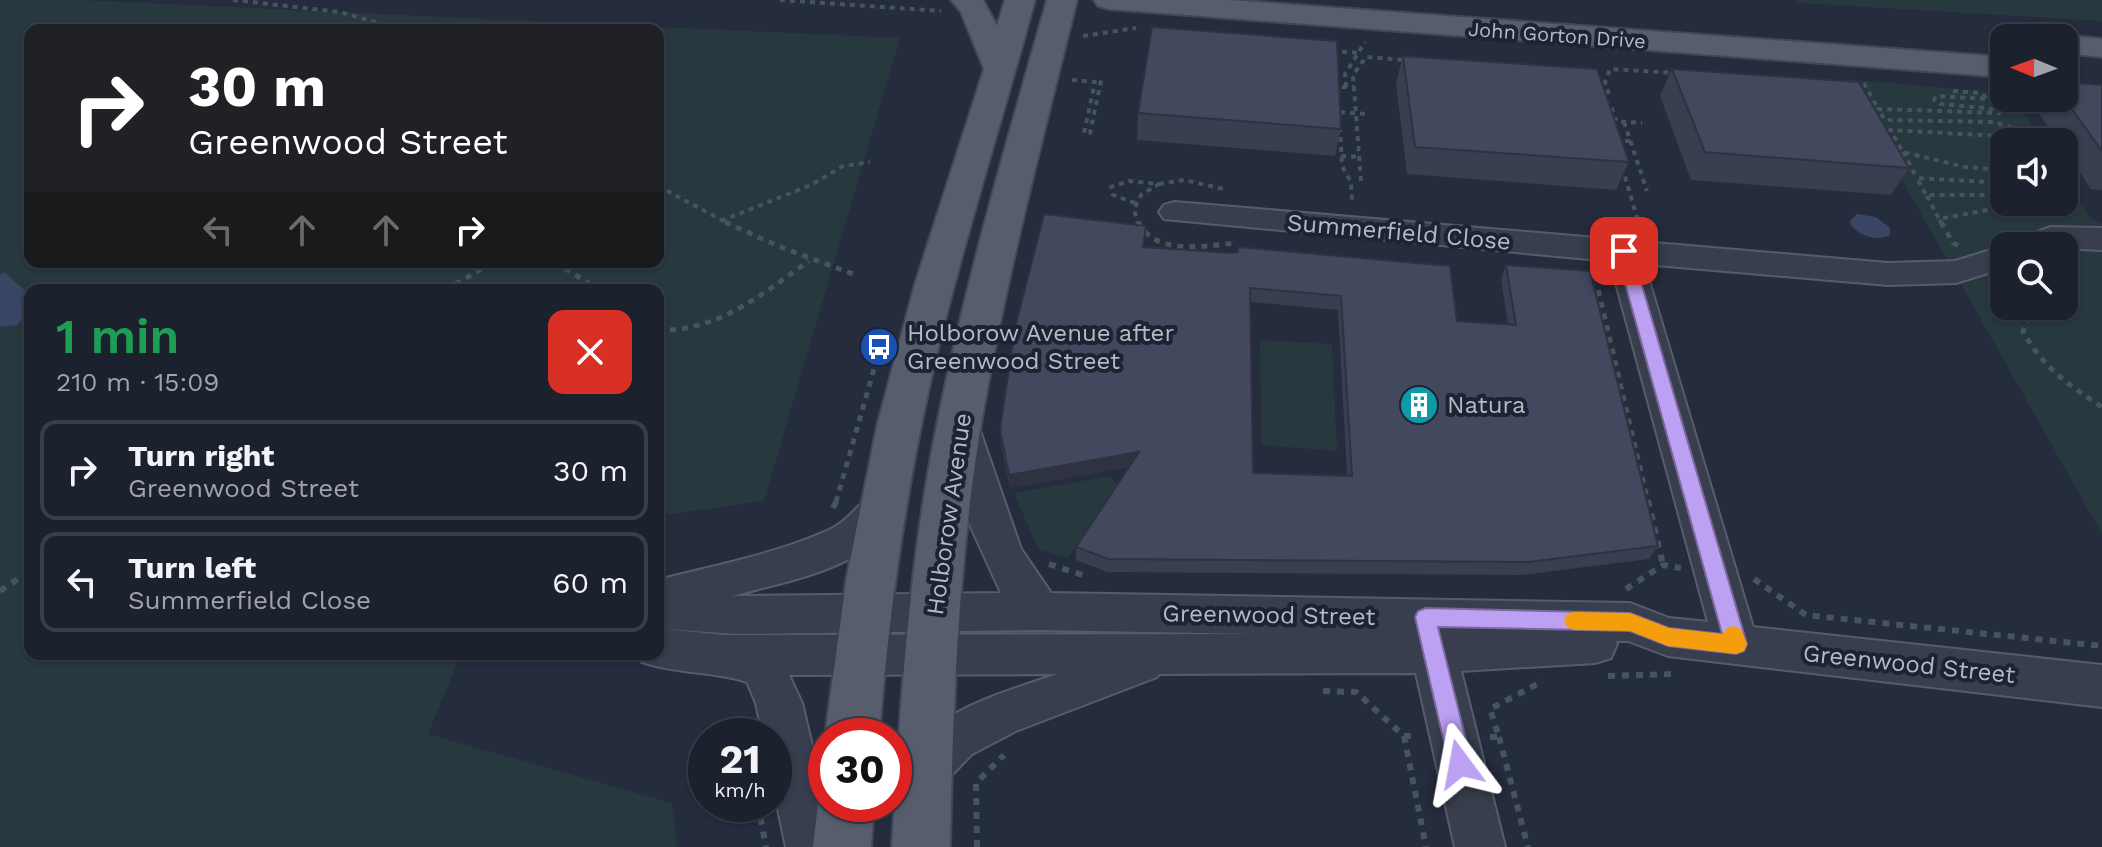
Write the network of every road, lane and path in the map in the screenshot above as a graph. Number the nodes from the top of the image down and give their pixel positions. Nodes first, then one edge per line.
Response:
1 (233, 0) edge
2 (780, 0) edge
3 (1020, 0) edge
4 (1062, 0) edge
5 (1109, 0) edge
6 (1424, 0) edge
7 (960, 6) edge
8 (1758, 23) junction
9 (388, 24) edge
10 (1144, 28) dead end
11 (1359, 32) junction
12 (1067, 36) junction
13 (1990, 37) edge
14 (1328, 45) edge
15 (2078, 45) edge
16 (2102, 48) edge
17 (1359, 53) junction
18 (1990, 56) edge
19 (1412, 60) edge
20 (2078, 63) edge
21 (2102, 64) edge
22 (1990, 66) edge
23 (1000, 70) junction
24 (2078, 72) edge
25 (1688, 74) edge
26 (2102, 74) edge
27 (1102, 76) dead end
28 (1860, 77) dead end
29 (1068, 80) dead end
30 (1864, 83) junction
31 (1879, 84) dead end
32 (1597, 86) edge
33 (1346, 87) junction
34 (1354, 87) junction
35 (1937, 89) dead end
36 (1600, 94) junction
37 (1878, 109) junction
38 (1340, 112) junction
39 (1356, 113) junction
40 (1366, 114) dead end
41 (1885, 120) junction
42 (1607, 121) edge
43 (1616, 121) junction
44 (1624, 122) junction
45 (1642, 123) dead end
46 (1890, 130) junction
47 (1630, 141) junction
48 (1903, 152) junction
49 (1617, 153) edge
50 (1341, 156) junction
51 (1359, 157) junction
52 (870, 162) dead end
53 (1639, 167) junction
54 (1990, 169) edge
55 (1917, 178) junction
56 (1361, 181) dead end
57 (1990, 182) edge
58 (664, 189) edge
59 (1647, 191) dead end
60 (1926, 195) junction
61 (1990, 196) edge
62 (1135, 203) junction
63 (1353, 207) dead end
64 (1990, 210) edge
65 (1175, 212) dead end
66 (1939, 219) junction
67 (720, 221) junction
68 (1124, 225) edge
69 (1139, 226) junction
70 (2078, 239) edge
71 (2102, 239) edge
72 (1632, 241) junction
73 (1239, 242) dead end
74 (1953, 243) dead end
75 (810, 261) junction
76 (1990, 261) edge
77 (483, 268) edge
78 (564, 268) edge
79 (853, 274) dead end
80 (1586, 282) edge
81 (455, 284) edge
82 (590, 284) edge
83 (2028, 320) edge
84 (664, 330) edge
85 (2102, 407) edge
86 (959, 425) junction
87 (884, 508) junction
88 (1663, 565) dead end
89 (24, 575) edge
90 (0, 591) edge
91 (664, 596) edge
92 (664, 610) edge
93 (1041, 611) junction
94 (864, 634) junction
95 (932, 634) junction
96 (1430, 635) junction
97 (1736, 644) junction
98 (664, 649) edge
99 (1166, 654) junction
100 (725, 655) junction
101 (1597, 676) dead end
102 (1691, 676) dead end
103 (1550, 678) dead end
104 (2102, 686) edge
105 (1315, 691) dead end
106 (854, 718) edge
107 (1404, 736) junction
108 (1476, 737) junction
109 (1011, 748) dead end
110 (924, 770) junction
111 (761, 822) edge
112 (844, 822) edge
113 (766, 847) edge
114 (811, 847) edge
115 (842, 847) edge
116 (921, 847) edge
117 (977, 847) edge
118 (1426, 847) edge
119 (1480, 847) edge
120 (1528, 847) edge

1 - 9 path
2 - 7 path
3 - 23 main road
4 - 12 main road, Holborow Avenue
5 - 11 main road, John Gorton Drive
6 - 8 main road, John Gorton Drive
7 - 23 main road
8 - 13 main road, John Gorton Drive
8 - 18 main road
10 - 12 path
11 - 12 main road
11 - 17 path
11 - 22 main road, John Gorton Drive
12 - 86 main road, Holborow Avenue
14 - 17 path
15 - 16 main road
17 - 33 path
19 - 34 path
20 - 21 main road
23 - 87 main road
24 - 26 main road
25 - 36 path
27 - 29 path
28 - 30 path
30 - 31 path
30 - 37 path
32 - 36 path
33 - 34 path
33 - 38 path
34 - 39 path
35 - 37 path
36 - 43 path
37 - 41 path
38 - 39 path
38 - 50 path
39 - 40 path
39 - 51 path
41 - 46 path
41 - 46 path
42 - 43 path
43 - 44 path
44 - 45 path
44 - 47 path
46 - 48 path
47 - 49 path
47 - 53 path
48 - 54 path
48 - 55 path
50 - 51 path
50 - 63 path
51 - 56 path
52 - 67 path
53 - 59 path
53 - 72 path
55 - 57 path
55 - 60 path
58 - 67 path
60 - 61 path
60 - 66 path
62 - 62 path
62 - 69 path
64 - 66 path
65 - 72 street, Summerfield Close
66 - 74 path
67 - 75 path
68 - 69 path
69 - 73 path
70 - 71 street
72 - 76 street, Summerfield Close
72 - 97 street
75 - 79 path
75 - 84 path
77 - 81 path
78 - 82 path
80 - 88 path
83 - 85 path
86 - 93 street
86 - 95 main road, Holborow Avenue
87 - 91 street
87 - 94 main road
89 - 90 path
92 - 94 street
93 - 95 street, Greenwood Street
93 - 96 street, Greenwood Street
94 - 95 street
94 - 100 street
94 - 106 main road
95 - 99 street, Greenwood Street
95 - 110 main road, Holborow Avenue
96 - 97 street, Greenwood Street
96 - 99 street, Greenwood Street
96 - 108 street
97 - 104 street, Greenwood Street
98 - 100 street
99 - 110 street
100 - 114 street
101 - 102 path
103 - 108 path
105 - 107 path
107 - 108 path
107 - 118 path
108 - 119 street
108 - 120 path
109 - 117 path
110 - 116 main road, Holborow Avenue
111 - 113 path
112 - 115 main road

